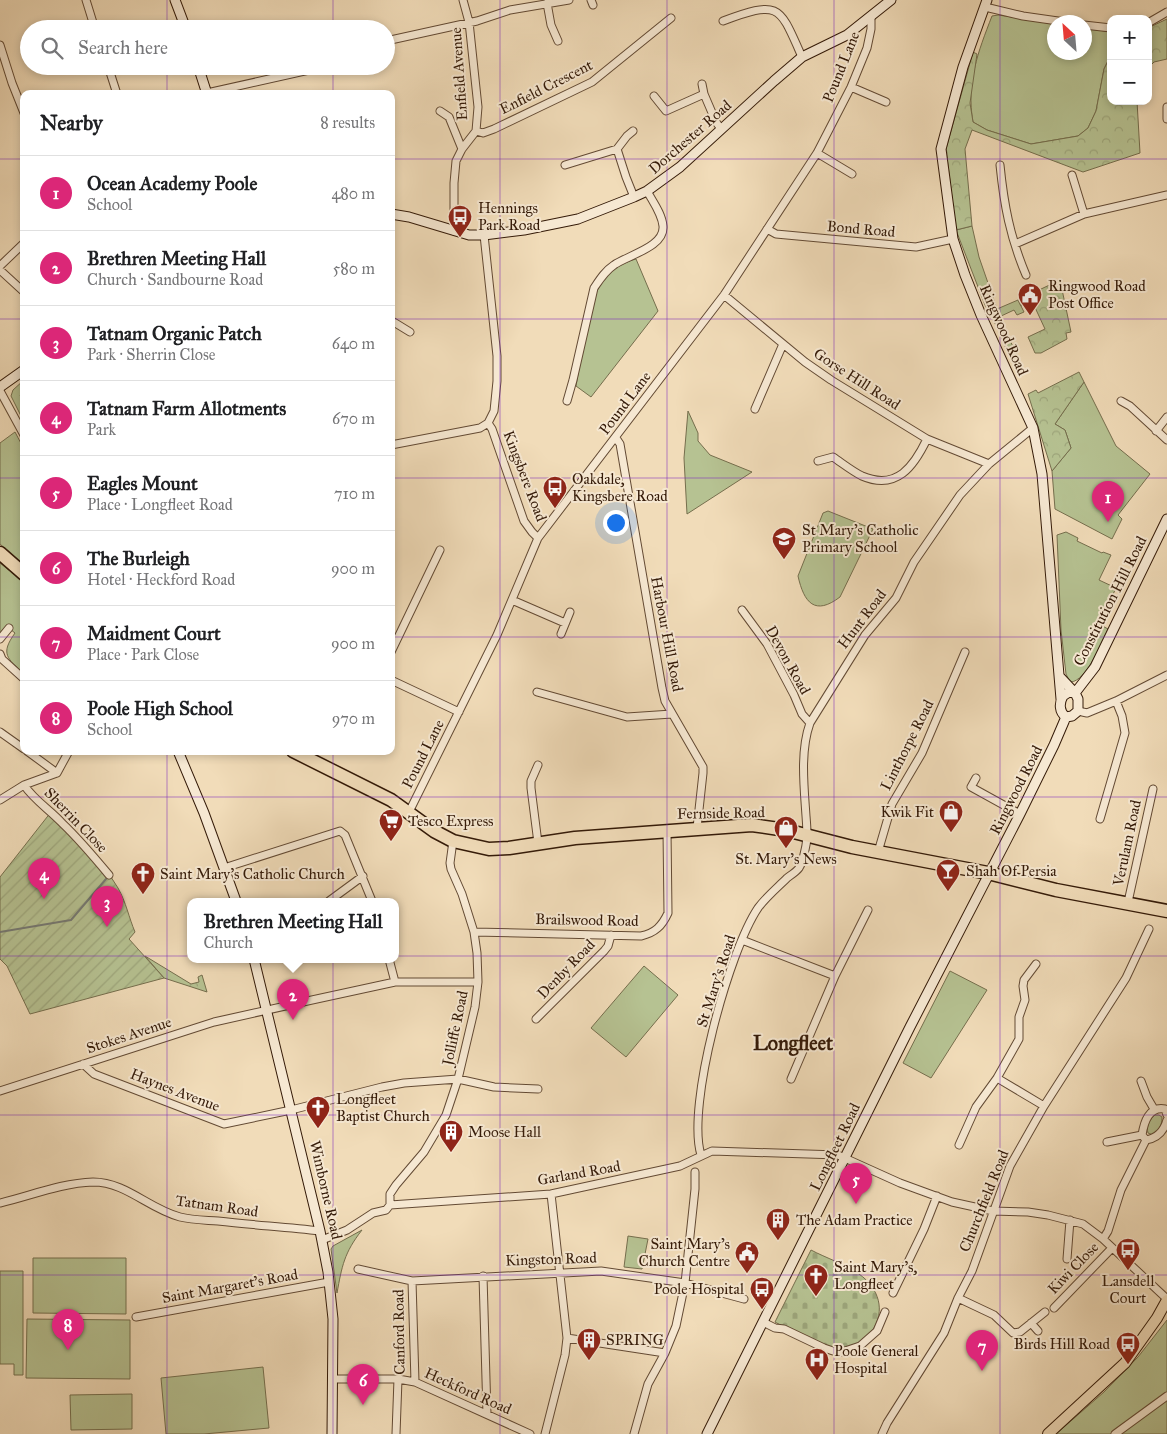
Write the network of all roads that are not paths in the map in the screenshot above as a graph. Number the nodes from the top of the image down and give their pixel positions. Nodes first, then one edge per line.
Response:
1 (86, 0) edge
2 (175, 0) edge
3 (463, 0) edge
4 (569, 0) edge
5 (891, 0) edge
6 (547, 3) junction
7 (986, 3) edge
8 (734, 7) dead end
9 (1167, 12) edge
10 (738, 14) junction
11 (871, 17) junction
12 (671, 18) dead end
13 (1047, 19) edge
14 (92, 20) edge
15 (183, 20) edge
16 (723, 21) dead end
17 (1152, 21) edge
18 (469, 22) junction
19 (1092, 26) edge
20 (1107, 28) edge
21 (395, 39) edge
22 (558, 41) dead end
23 (0, 45) edge
24 (802, 57) junction
25 (111, 75) edge
26 (201, 75) edge
27 (289, 75) edge
28 (702, 84) dead end
29 (851, 87) junction
30 (116, 90) edge
31 (206, 90) edge
32 (224, 90) edge
33 (704, 94) junction
34 (654, 96) dead end
35 (886, 102) dead end
36 (20, 103) edge
37 (1167, 107) edge
38 (440, 111) dead end
39 (1167, 120) edge
40 (721, 129) junction
41 (476, 131) junction
42 (634, 131) dead end
43 (462, 149) junction
44 (617, 149) junction
45 (817, 153) junction
46 (565, 165) dead end
47 (1000, 165) dead end
48 (852, 174) dead end
49 (1072, 175) dead end
50 (647, 191) junction
51 (1167, 195) edge
52 (634, 197) junction
53 (1084, 214) junction
54 (395, 215) edge
55 (767, 229) junction
56 (454, 231) junction
57 (484, 235) junction
58 (954, 239) junction
59 (1015, 244) junction
60 (20, 247) edge
61 (0, 266) edge
62 (0, 270) edge
63 (1026, 275) dead end
64 (20, 288) edge
65 (724, 295) junction
66 (395, 323) edge
67 (410, 332) dead end
68 (783, 344) junction
69 (20, 373) edge
70 (0, 386) edge
71 (0, 391) edge
72 (1121, 400) dead end
73 (567, 401) dead end
74 (755, 409) dead end
75 (1167, 417) edge
76 (488, 423) junction
77 (20, 428) edge
78 (1033, 428) junction
79 (1156, 431) junction
80 (616, 438) junction
81 (927, 439) junction
82 (1167, 440) edge
83 (395, 444) edge
84 (818, 461) dead end
85 (990, 464) junction
86 (1167, 519) edge
87 (538, 538) junction
88 (440, 550) dead end
89 (0, 553) edge
90 (20, 570) edge
91 (512, 600) junction
92 (742, 610) dead end
93 (570, 612) dead end
94 (565, 623) junction
95 (9, 628) dead end
96 (561, 634) dead end
97 (0, 639) edge
98 (395, 644) edge
99 (965, 652) dead end
100 (0, 654) edge
101 (1167, 675) edge
102 (20, 676) edge
103 (1059, 676) junction
104 (395, 682) edge
105 (537, 692) dead end
106 (1075, 693) junction
107 (1061, 699) junction
108 (1116, 701) junction
109 (1078, 711) junction
110 (460, 712) junction
111 (672, 714) junction
112 (1066, 717) junction
113 (810, 723) junction
114 (0, 732) edge
115 (20, 746) edge
116 (32, 755) edge
117 (68, 755) edge
118 (180, 755) edge
119 (301, 755) edge
120 (538, 765) dead end
121 (57, 773) junction
122 (976, 778) dead end
123 (24, 785) junction
124 (1152, 789) dead end
125 (0, 800) edge
126 (408, 812) junction
127 (1020, 814) junction
128 (1100, 819) dead end
129 (697, 828) junction
130 (667, 831) junction
131 (808, 835) junction
132 (453, 841) junction
133 (538, 843) junction
134 (878, 852) junction
135 (224, 868) junction
136 (988, 873) junction
137 (109, 875) dead end
138 (363, 876) junction
139 (235, 898) edge
140 (333, 898) edge
141 (371, 898) edge
142 (1128, 902) junction
143 (868, 910) dead end
144 (1167, 911) edge
145 (1149, 929) dead end
146 (474, 932) junction
147 (611, 935) junction
148 (742, 940) junction
149 (255, 963) edge
150 (390, 963) edge
151 (1036, 964) dead end
152 (835, 976) junction
153 (395, 982) junction
154 (478, 982) junction
155 (1035, 998) dead end
156 (1025, 1000) junction
157 (268, 1011) junction
158 (536, 1019) dead end
159 (83, 1064) junction
160 (997, 1078) junction
161 (458, 1079) junction
162 (791, 1079) dead end
163 (1141, 1081) dead end
164 (538, 1089) dead end
165 (0, 1091) edge
166 (1044, 1106) junction
167 (1154, 1109) junction
168 (1166, 1109) edge
169 (291, 1110) junction
170 (1167, 1120) edge
171 (1144, 1138) junction
172 (1107, 1142) dead end
173 (959, 1145) dead end
174 (701, 1155) junction
175 (845, 1157) junction
176 (695, 1172) dead end
177 (551, 1194) junction
178 (937, 1196) junction
179 (0, 1203) edge
180 (390, 1205) junction
181 (992, 1211) junction
182 (1070, 1220) junction
183 (321, 1235) junction
184 (1103, 1239) junction
185 (1112, 1248) junction
186 (1067, 1259) dead end
187 (358, 1269) dead end
188 (559, 1272) junction
189 (483, 1276) junction
190 (412, 1281) junction
191 (329, 1282) junction
192 (685, 1283) junction
193 (892, 1293) dead end
194 (958, 1298) junction
195 (744, 1299) dead end
196 (1167, 1300) edge
197 (1054, 1308) dead end
198 (885, 1312) dead end
199 (1045, 1312) dead end
200 (136, 1318) dead end
201 (763, 1322) junction
202 (1031, 1323) junction
203 (1038, 1331) dead end
204 (567, 1338) junction
205 (665, 1352) junction
206 (332, 1379) junction
207 (398, 1379) junction
208 (414, 1382) junction
209 (1167, 1396) edge
210 (487, 1414) junction
211 (332, 1434) edge
212 (396, 1434) edge
213 (530, 1434) edge
214 (544, 1434) edge
215 (634, 1434) edge
216 (706, 1434) edge
217 (882, 1434) edge
218 (1048, 1434) edge
219 (1115, 1434) edge

1 - 14 street
2 - 15 main road
3 - 18 street, Enfield Avenue
4 - 6 street
5 - 11 main road, Dorchester Road
6 - 18 street
6 - 22 street
7 - 13 street
7 - 58 main road, Ringwood Road
8 - 10 street
9 - 17 street
10 - 16 street
10 - 24 street
11 - 24 main road, Dorchester Road
11 - 29 street, Pound Lane
12 - 41 street, Enfield Crescent
18 - 21 street
18 - 41 street, Enfield Avenue
19 - 20 street
23 - 36 street
24 - 40 main road, Dorchester Road
25 - 30 street
26 - 31 main road
27 - 32 street
28 - 33 street
29 - 35 street
29 - 45 street, Pound Lane
33 - 34 street
33 - 40 street
37 - 39 street
38 - 43 street
40 - 50 main road, Dorchester Road
41 - 43 street, Enfield Avenue
42 - 44 street
43 - 56 street, Enfield Avenue
44 - 46 street
44 - 52 street
45 - 48 street
45 - 55 street, Pound Lane
47 - 59 street
49 - 53 street
50 - 52 main road, Dorchester Road
50 - 73 street
51 - 53 street
52 - 57 main road, Dorchester Road
53 - 59 street
54 - 56 main road, Dorchester Road
55 - 58 street, Bond Road
55 - 65 street, Pound Lane
56 - 57 main road, Dorchester Road
57 - 76 street
58 - 78 main road, Ringwood Road
59 - 63 street
60 - 61 street
62 - 64 street
65 - 68 street, Gorse Hill Road
65 - 80 street, Pound Lane
66 - 67 street
68 - 74 street
68 - 81 street, Gorse Hill Road
69 - 70 main road
71 - 77 street
72 - 79 street
75 - 79 street
76 - 83 street
76 - 87 street, Kingsbere Road
78 - 85 street, Hunt Road
78 - 103 main road, Ringwood Road
79 - 82 street
80 - 87 street, Pound Lane
80 - 111 street, Harbour Hill Road
81 - 84 street
81 - 85 street, Gorse Hill Road
85 - 113 street, Hunt Road
86 - 106 main road, Constitution Hill Road
87 - 91 street, Pound Lane
88 - 98 street
89 - 90 highway
91 - 94 street
91 - 110 street, Pound Lane
92 - 113 street, Devon Road
93 - 94 street
94 - 96 street
95 - 97 street
99 - 134 street, Linthorpe Road
100 - 102 street
101 - 108 street
103 - 106 main road
103 - 107 main road, Ringwood Road
104 - 110 street
105 - 111 street
106 - 107 main road
106 - 109 main road
107 - 112 main road
108 - 109 street
108 - 128 street
109 - 112 main road
110 - 126 street, Pound Lane
111 - 129 street, Harbour Hill Road
112 - 127 main road, Ringwood Road
113 - 131 street, Hunt Road
114 - 115 street
116 - 121 street
117 - 121 street
118 - 135 main road
119 - 126 highway, Fernside Road
120 - 133 street
121 - 123 street
122 - 127 street
123 - 125 street
123 - 137 street, Sherrin Close
124 - 142 street, Verulam Road
126 - 132 highway, Fernside Road
127 - 136 main road, Ringwood Road
129 - 130 highway, Fernside Road
129 - 131 highway, Fernside Road
130 - 133 highway, Fernside Road
130 - 147 street, Brailswood Road
131 - 134 highway, Fernside Road
131 - 148 street, St Mary's Road
132 - 133 highway, Fernside Road
132 - 146 street, Jolliffe Road
134 - 136 highway, Fernside Road
135 - 138 street
135 - 139 main road
136 - 142 highway, Fernside Road
136 - 175 main road, Longfleet Road
138 - 140 street
138 - 141 street
142 - 144 highway, Fernside Road
143 - 152 street
145 - 166 street, Churchfield Road
146 - 147 street, Brailswood Road
146 - 154 street, Jolliffe Road
147 - 158 street, Denby Road
148 - 152 street
148 - 174 street, St Mary's Road
149 - 157 main road, Wimborne Road
150 - 153 street
151 - 156 street
152 - 162 street
153 - 154 street, Stokes Avenue
153 - 157 street, Stokes Avenue
154 - 161 street, Jolliffe Road
155 - 156 street
156 - 160 street
157 - 159 street, Stokes Avenue
157 - 169 main road, Wimborne Road
159 - 165 street, Stokes Avenue
159 - 169 street, Haynes Avenue
160 - 166 street
160 - 173 street
161 - 164 street, Haynes Avenue
161 - 169 street, Haynes Avenue
161 - 180 street, Jolliffe Road
163 - 167 street
166 - 181 street, Churchfield Road
167 - 168 street
167 - 171 street
169 - 183 main road, Wimborne Road
170 - 171 street
171 - 172 street
171 - 184 street
174 - 175 street, Garland Road
174 - 177 street, Garland Road
175 - 178 street
175 - 201 main road, Longfleet Road
176 - 192 street
177 - 180 street, Garland Road
177 - 188 street
178 - 181 street
178 - 193 street
179 - 183 street, Tatnam Road
180 - 183 street, Garland Road
181 - 182 street
181 - 194 street, Churchfield Road
182 - 184 street
182 - 186 street
183 - 191 main road, Wimborne Road
184 - 185 street
185 - 196 street
185 - 197 street, Kiwi Close
187 - 190 street, Kingston Road
188 - 189 street, Kingston Road
188 - 192 street, Kingston Road
188 - 204 street
189 - 190 street, Kingston Road
189 - 210 street
190 - 208 street, Canford Road
191 - 200 street, Saint Margaret's Road
191 - 206 main road, Wimborne Road
192 - 195 street, Kingston Road
192 - 205 street
194 - 202 street
194 - 217 street, Churchfield Road
196 - 218 main road
198 - 201 street
199 - 202 street
201 - 216 main road, Longfleet Road
202 - 203 street
204 - 205 street
204 - 214 street
205 - 215 street
206 - 207 street, Heckford Road
206 - 211 main road, Wimborne Road
207 - 208 street, Heckford Road
207 - 212 street
208 - 210 street, Heckford Road
209 - 219 street
210 - 213 street, Heckford Road

